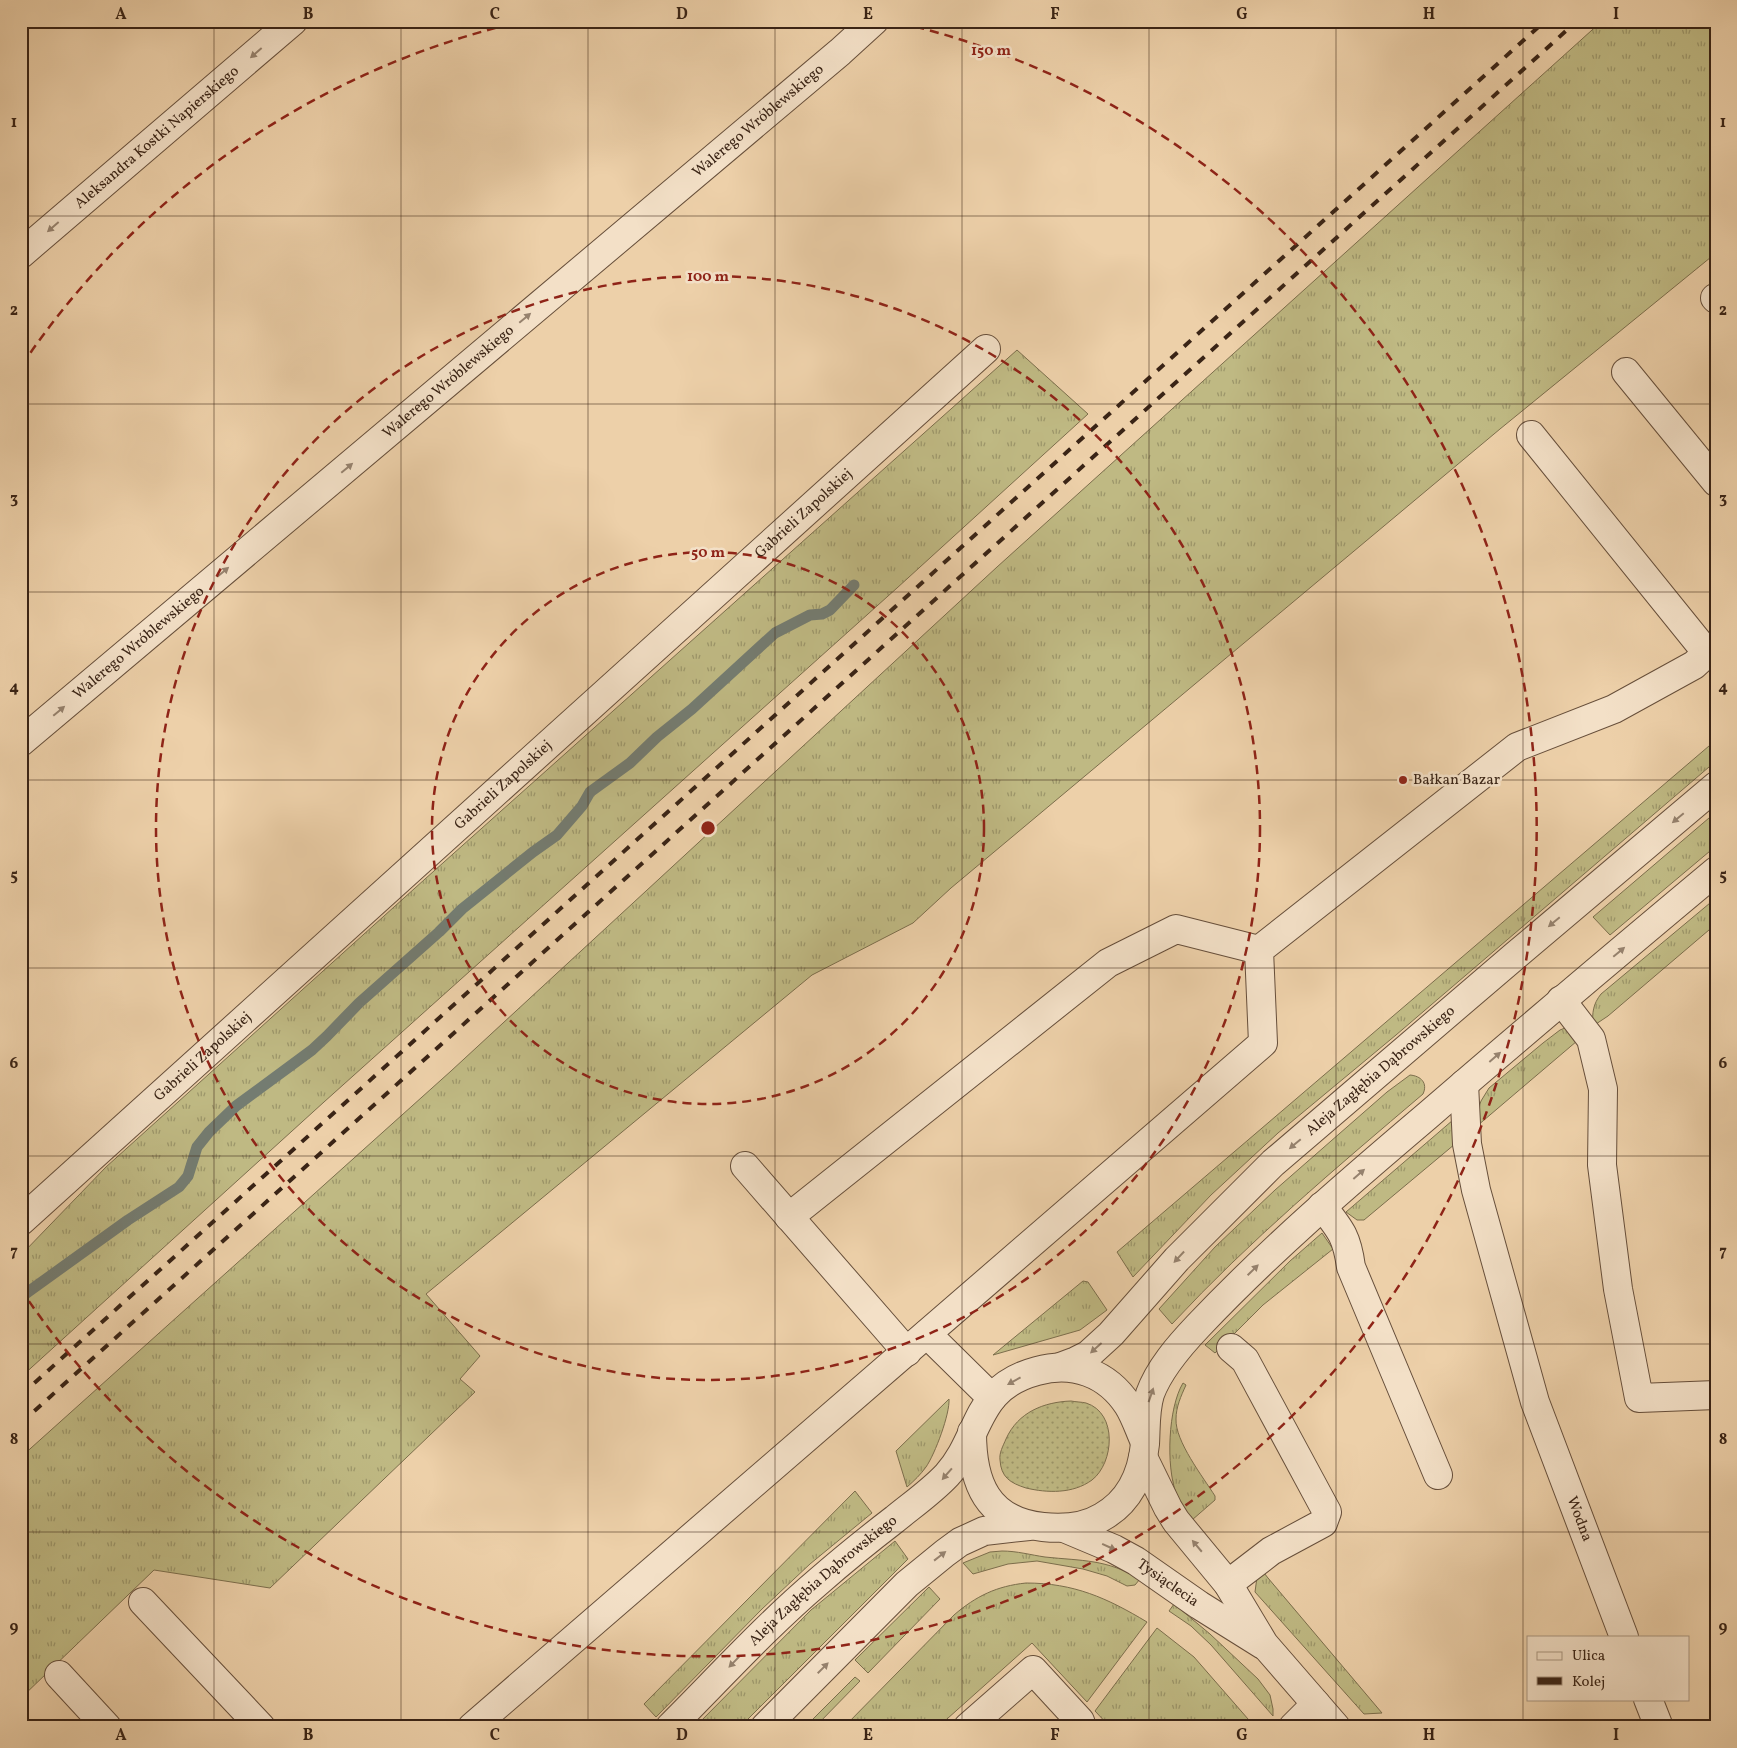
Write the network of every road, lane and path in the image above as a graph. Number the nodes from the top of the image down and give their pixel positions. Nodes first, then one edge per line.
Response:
1 (293, 21) edge
2 (874, 21) edge
3 (21, 254) edge
4 (986, 349) dead end
5 (1626, 372) dead end
6 (1531, 435) dead end
7 (1716, 482) edge
8 (1711, 652) edge
9 (21, 742) edge
10 (1716, 786) edge
11 (1716, 871) edge
12 (1259, 950) junction
13 (1561, 1000) junction
14 (1464, 1084) junction
15 (744, 1166) dead end
16 (1322, 1206) junction
17 (789, 1217) junction
18 (21, 1221) edge
19 (927, 1334) junction
20 (1231, 1348) dead end
21 (907, 1352) junction
22 (1060, 1367) junction
23 (1716, 1395) edge
24 (992, 1398) junction
25 (972, 1432) junction
26 (1144, 1450) junction
27 (1438, 1474) dead end
28 (1033, 1526) junction
29 (1064, 1528) junction
30 (1228, 1584) junction
31 (143, 1602) dead end
32 (1624, 1636) edge
33 (1266, 1647) junction
34 (59, 1675) dead end
35 (1648, 1700) edge
36 (1316, 1704) junction
37 (107, 1727) edge
38 (261, 1727) edge
39 (472, 1727) edge
40 (670, 1727) edge
41 (765, 1727) edge
42 (968, 1727) edge
43 (1082, 1727) edge
44 (1293, 1727) edge
45 (1336, 1727) edge
46 (1658, 1727) edge

1 -> 3 street, Aleksandra Kostki Napierskiego
9 -> 2 street, Walerego Wróblewskiego
4 - 18 street, Gabrieli Zapolskiej
5 - 7 street
6 - 8 street
8 - 12 street
10 -> 22 street, Aleja Zagłębia Dąbrowskiego
13 -> 11 street
12 - 17 street
12 - 19 street
14 -> 13 street
13 - 23 street
16 -> 14 street
14 - 32 street, Wodna
15 - 17 street
26 -> 16 street
16 - 27 street
17 - 21 street
19 - 21 street
19 - 24 street
20 - 30 street
21 - 39 street
22 -> 24 street
22 - 26 street
24 - 25 street
25 - 28 street
25 -> 40 street, Aleja Zagłębia Dąbrowskiego
26 - 29 street
30 -> 26 street, Tysiąclecia
28 - 29 street
41 -> 28 street
29 -> 33 street, Tysiąclecia
30 - 33 street, Tysiąclecia
31 - 38 street
33 - 36 street, Tysiąclecia
34 - 37 street
35 - 46 street
36 - 44 street
36 - 45 street, Tysiąclecia
42 - 43 street

